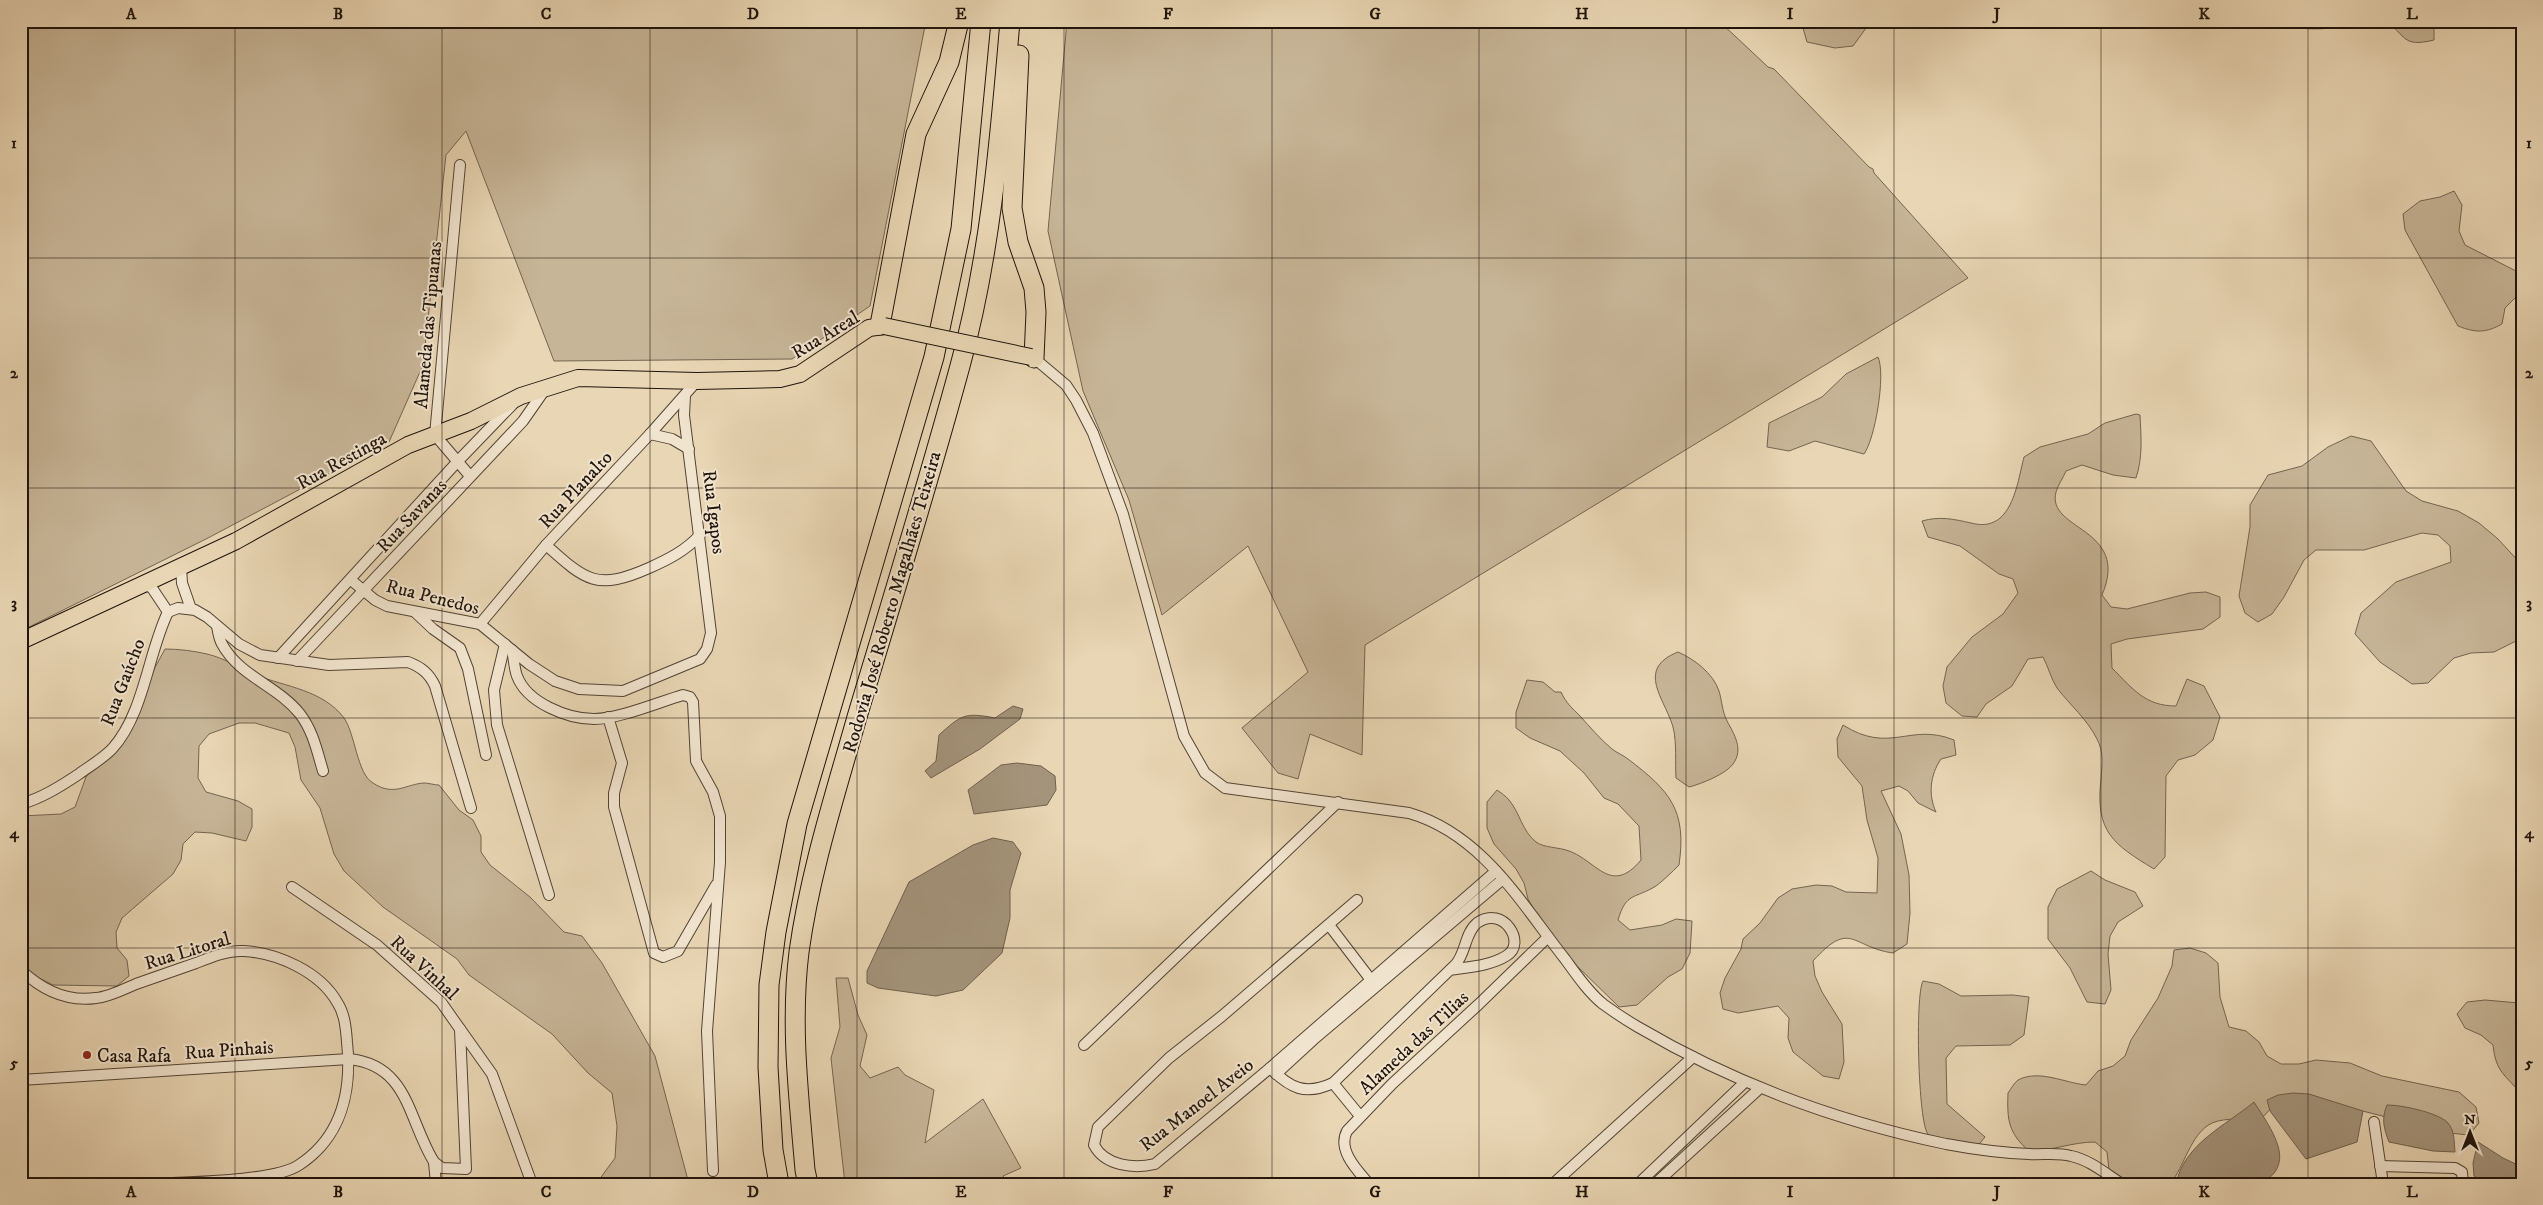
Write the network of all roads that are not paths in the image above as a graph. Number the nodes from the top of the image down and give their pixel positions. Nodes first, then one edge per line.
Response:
1 (959, 21) edge
2 (981, 21) edge
3 (1010, 21) edge
4 (1019, 21) edge
5 (460, 165) dead end
6 (882, 325) junction
7 (1033, 357) junction
8 (697, 380) junction
9 (546, 388) junction
10 (521, 396) junction
11 (685, 396) junction
12 (650, 434) junction
13 (435, 435) junction
14 (689, 448) junction
15 (458, 462) junction
16 (470, 476) junction
17 (700, 535) junction
18 (546, 545) junction
19 (181, 567) junction
20 (350, 580) junction
21 (143, 584) junction
22 (363, 592) junction
23 (191, 609) junction
24 (168, 612) junction
25 (416, 612) junction
26 (480, 624) junction
27 (216, 625) junction
28 (711, 633) joint
29 (21, 641) edge
30 (509, 647) junction
31 (278, 658) junction
32 (297, 661) junction
33 (608, 717) junction
34 (486, 755) dead end
35 (323, 771) dead end
36 (1338, 802) junction
37 (21, 804) edge
38 (471, 808) dead end
39 (1499, 875) junction
40 (718, 881) junction
41 (292, 887) dead end
42 (549, 895) dead end
43 (1357, 900) dead end
44 (1329, 925) junction
45 (1548, 937) junction
46 (21, 970) edge
47 (1450, 970) junction
48 (1371, 980) junction
49 (460, 1029) junction
50 (1084, 1045) dead end
51 (1693, 1057) junction
52 (349, 1058) junction
53 (1273, 1071) junction
54 (21, 1080) edge
55 (1745, 1082) junction
56 (1332, 1083) junction
57 (1760, 1088) junction
58 (1360, 1116) junction
59 (2374, 1122) dead end
60 (434, 1162) junction
61 (2380, 1166) junction
62 (714, 1171) dead end
63 (150, 1184) edge
64 (436, 1184) edge
65 (532, 1184) edge
66 (779, 1184) edge
67 (808, 1184) edge
68 (1369, 1184) edge
69 (1553, 1184) edge
70 (1638, 1184) edge
71 (1655, 1184) edge
72 (2122, 1184) edge
73 (2384, 1184) edge
74 (2463, 1184) edge

1 - 6 highway
2 - 66 highway, Rodovia José Roberto Magalhães Teixeira
3 - 67 highway, Rodovia José Roberto Magalhães Teixeira
4 - 7 highway
5 - 13 street, Alameda das Tipuanas
6 - 7 main road, bridge
6 - 8 main road, Rua Areal
7 - 36 street
8 - 9 main road, Rua Restinga
8 - 11 street, Rua Planalto
9 - 10 main road, Rua Restinga
9 - 16 street, Rua Savanas
10 - 13 main road, Rua Restinga
10 - 15 street, Rua Savanas
11 - 12 street, Rua Planalto
11 - 14 street, Rua Igapos
12 - 14 street
12 - 18 street, Rua Planalto
13 - 15 street, Alameda das Tipuanas
13 - 19 main road, Rua Restinga
14 - 17 street, Rua Igapos
15 - 16 street, Alameda das Tipuanas
15 - 20 street, Rua Savanas
16 - 22 street, Rua Savanas
17 - 18 street
17 - 28 street, Rua Igapos
18 - 26 street, Rua Planalto
19 - 21 main road, Rua Restinga
19 - 23 street
20 - 22 street, Rua Penedos
20 - 31 street, Rua Savanas
21 - 24 street
21 - 29 main road, Rua Restinga
22 - 25 street, Rua Penedos
22 - 32 street, Rua Savanas
23 - 24 street
23 - 27 street
24 - 37 street, Rua Gaúcho
25 - 26 street, Rua Penedos
25 - 34 street
26 - 30 street, Rua Penedos
27 - 31 street
27 - 35 street
28 - 30 street, Rua Penedos
30 - 33 street
30 - 42 street
31 - 32 street
32 - 38 street
33 - 40 street
33 - 40 street
36 - 39 street
36 - 50 street
39 - 45 street
39 - 48 street, Rua Manoel Aveio
39 - 53 street
40 - 62 street
41 - 49 street, Rua Vinhal
43 - 44 street, Rua Manoel Aveio
44 - 48 street
44 - 53 street, Rua Manoel Aveio
45 - 51 street
45 - 58 street, Alameda das Tilias
46 - 52 street, Rua Litoral
47 - 47 street
47 - 56 street
48 - 53 street, Rua Manoel Aveio
49 - 60 street, Rua Vinhal
49 - 65 street
51 - 55 street
51 - 69 street
52 - 54 street, Rua Pinhais
52 - 60 street
52 - 63 street, Rua Litoral
53 - 56 street
55 - 57 street
55 - 70 street
56 - 58 street
57 - 71 street
57 - 72 street
58 - 68 street, Alameda das Tilias
59 - 61 street
60 - 64 street
61 - 73 street
61 - 74 street

